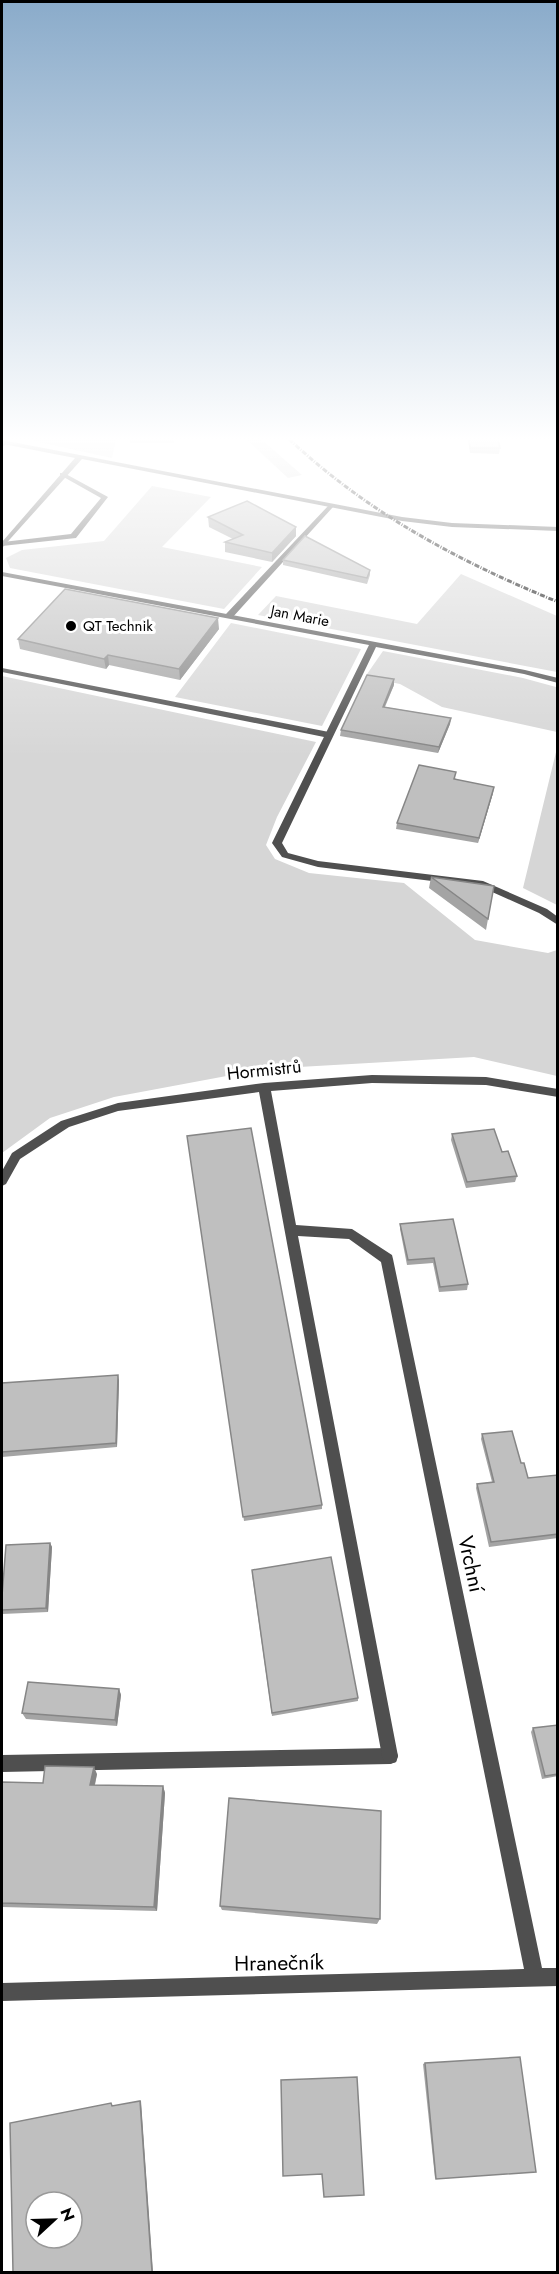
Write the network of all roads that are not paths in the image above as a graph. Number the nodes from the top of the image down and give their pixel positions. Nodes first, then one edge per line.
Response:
1 (295, 545) edge
2 (2, 574) edge
3 (229, 616) junction
4 (374, 643) junction
5 (2, 670) edge
6 (558, 681) edge
7 (329, 735) junction
8 (558, 922) edge
9 (264, 1087) junction
10 (558, 1093) edge
11 (2, 1181) edge
12 (291, 1230) junction
13 (2, 1764) edge
14 (558, 1977) edge
15 (535, 1979) junction
16 (2, 1992) edge

1 - 3 street
2 - 3 street, Jan Marie
3 - 4 street, Jan Marie
4 - 6 street, Jan Marie
4 - 7 street
5 - 7 street
7 - 8 street
9 - 10 street, Hormistrů
9 - 11 street, Hormistrů
9 - 12 street
12 - 13 street
12 - 15 street, Vrchní
14 - 15 street, Hranečník
15 - 16 street, Hranečník

